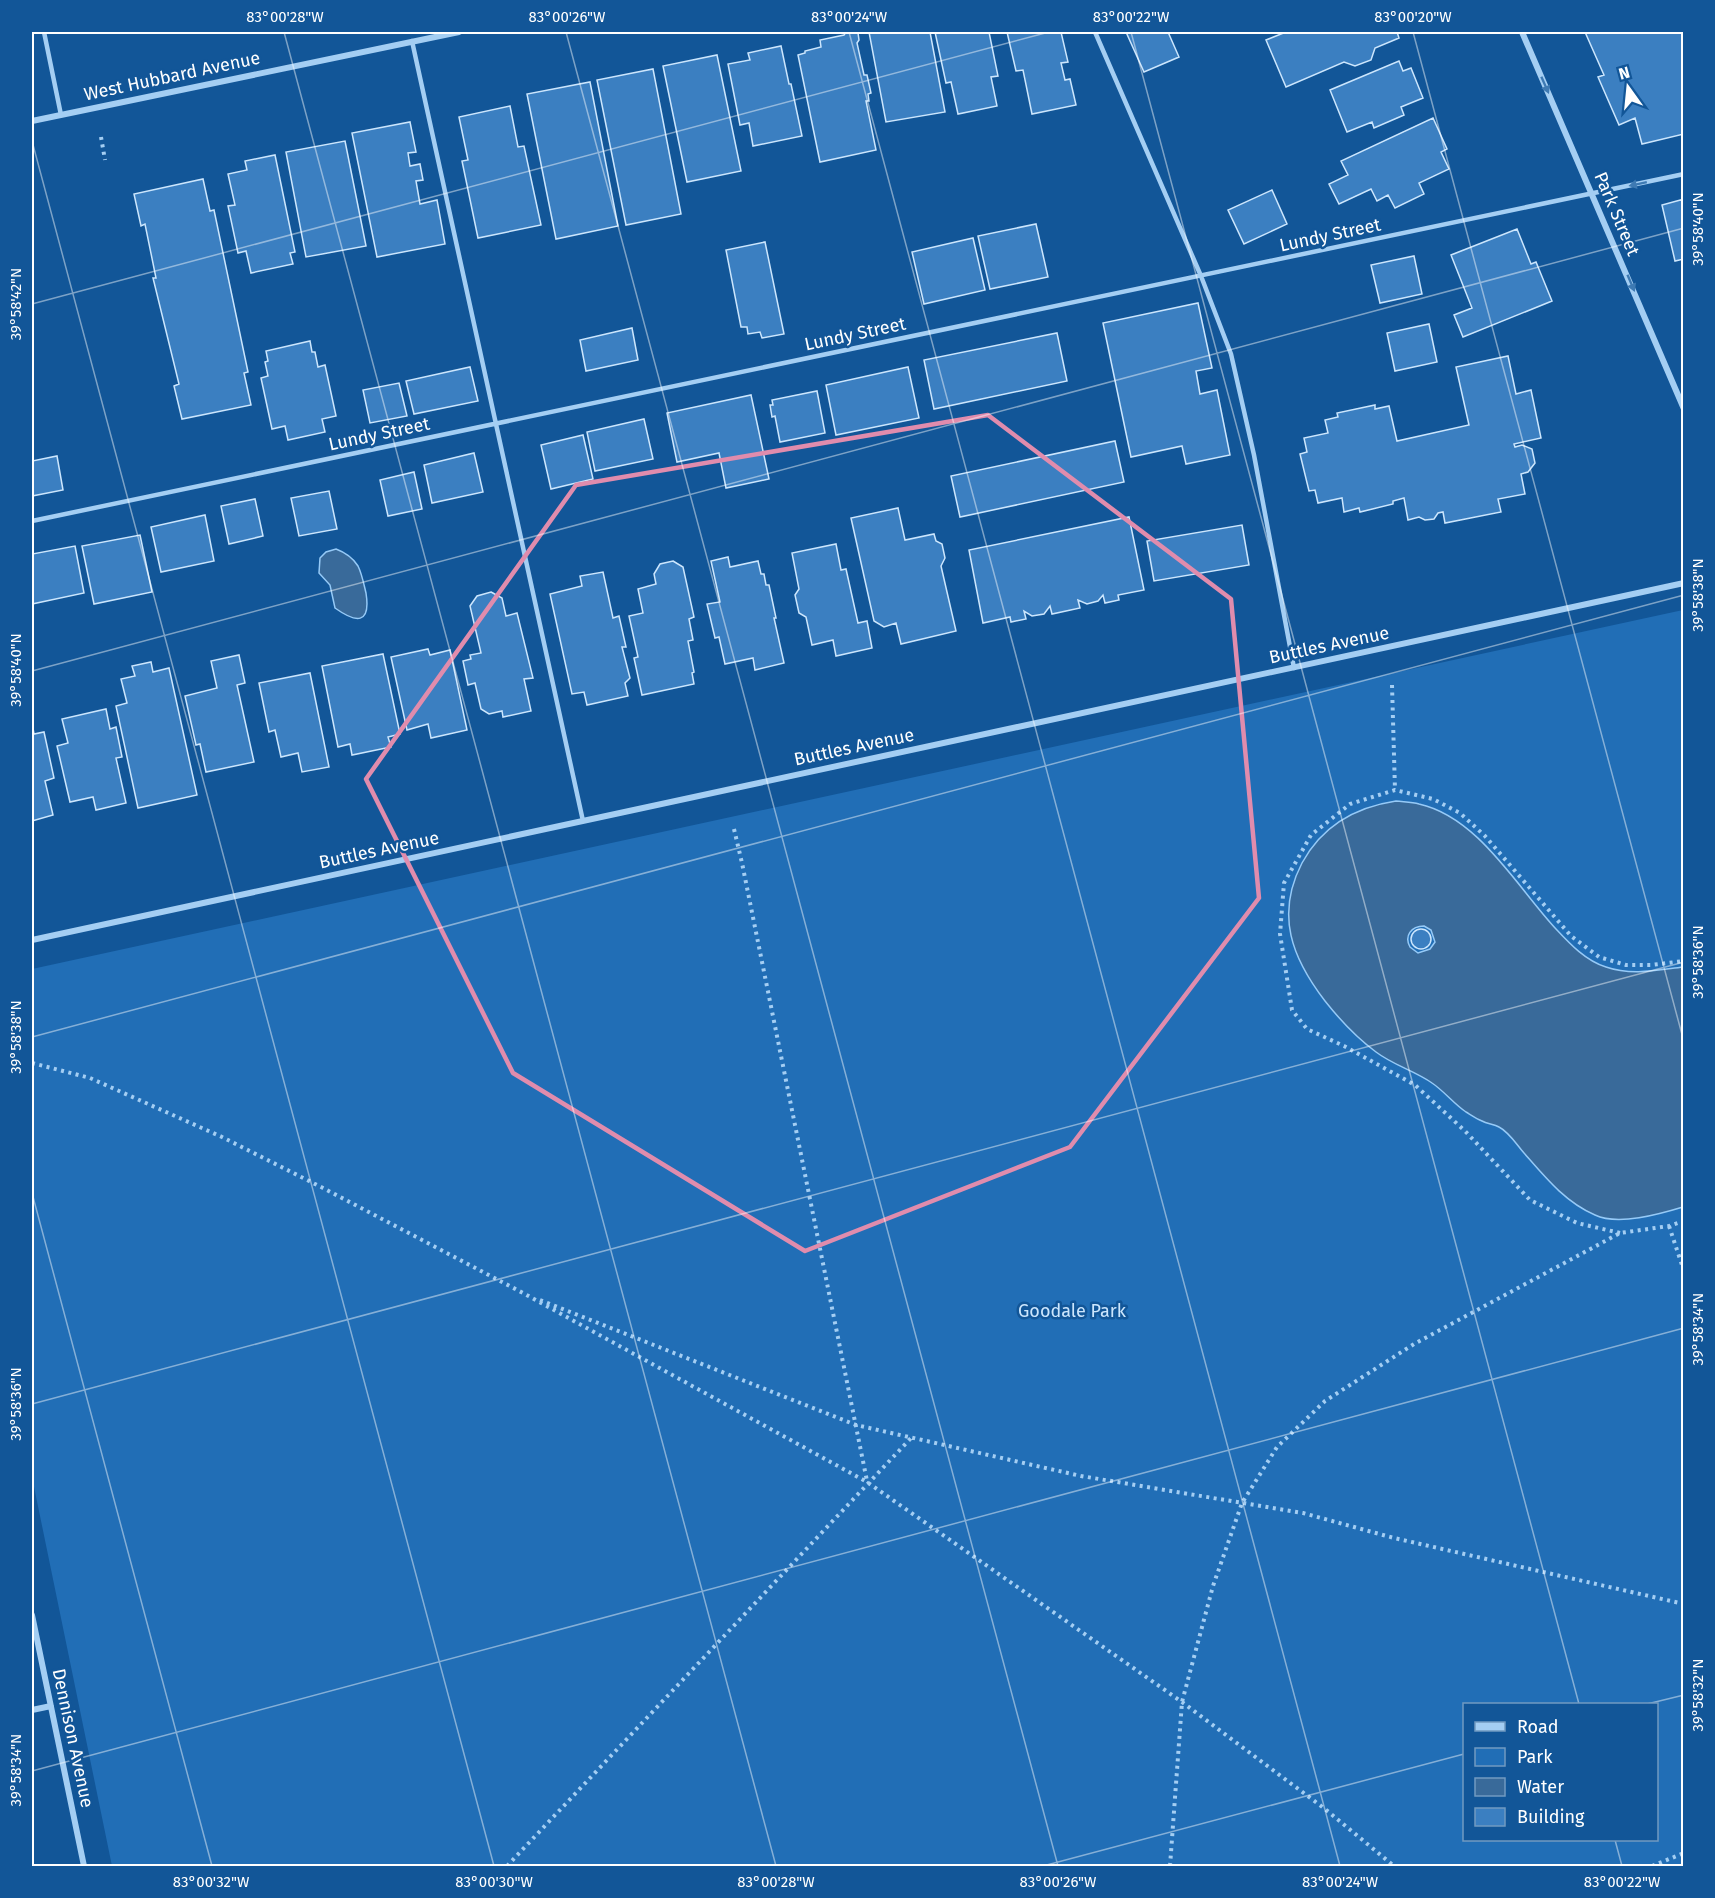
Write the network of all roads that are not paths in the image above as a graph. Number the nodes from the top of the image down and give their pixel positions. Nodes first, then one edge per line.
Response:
1 (44, 32) edge
2 (459, 32) edge
3 (1095, 32) edge
4 (1522, 32) edge
5 (412, 41) junction
6 (61, 115) junction
7 (32, 121) edge
8 (1683, 174) edge
9 (1592, 193) junction
10 (1201, 276) junction
11 (1683, 409) edge
12 (496, 423) junction
13 (32, 521) edge
14 (1683, 583) edge
15 (1294, 668) junction
16 (583, 821) junction
17 (32, 940) edge
18 (32, 1615) edge
19 (51, 1706) junction
20 (32, 1710) edge
21 (84, 1866) edge

1 - 6 lane
2 - 5 street, West Hubbard Avenue
3 - 10 lane
4 -> 9 street, Park Street
5 - 6 street, West Hubbard Avenue
5 - 12 lane
6 - 7 street, West Hubbard Avenue
8 -> 9 lane, Lundy Street
9 - 10 lane, Lundy Street
9 -> 11 street, Park Street
10 - 12 lane, Lundy Street
10 - 15 lane
12 - 13 lane, Lundy Street
12 - 16 lane
14 - 15 street, Buttles Avenue
15 - 16 street, Buttles Avenue
16 - 17 street, Buttles Avenue
18 - 19 street, Dennison Avenue
19 - 20 street
19 - 21 street, Dennison Avenue

